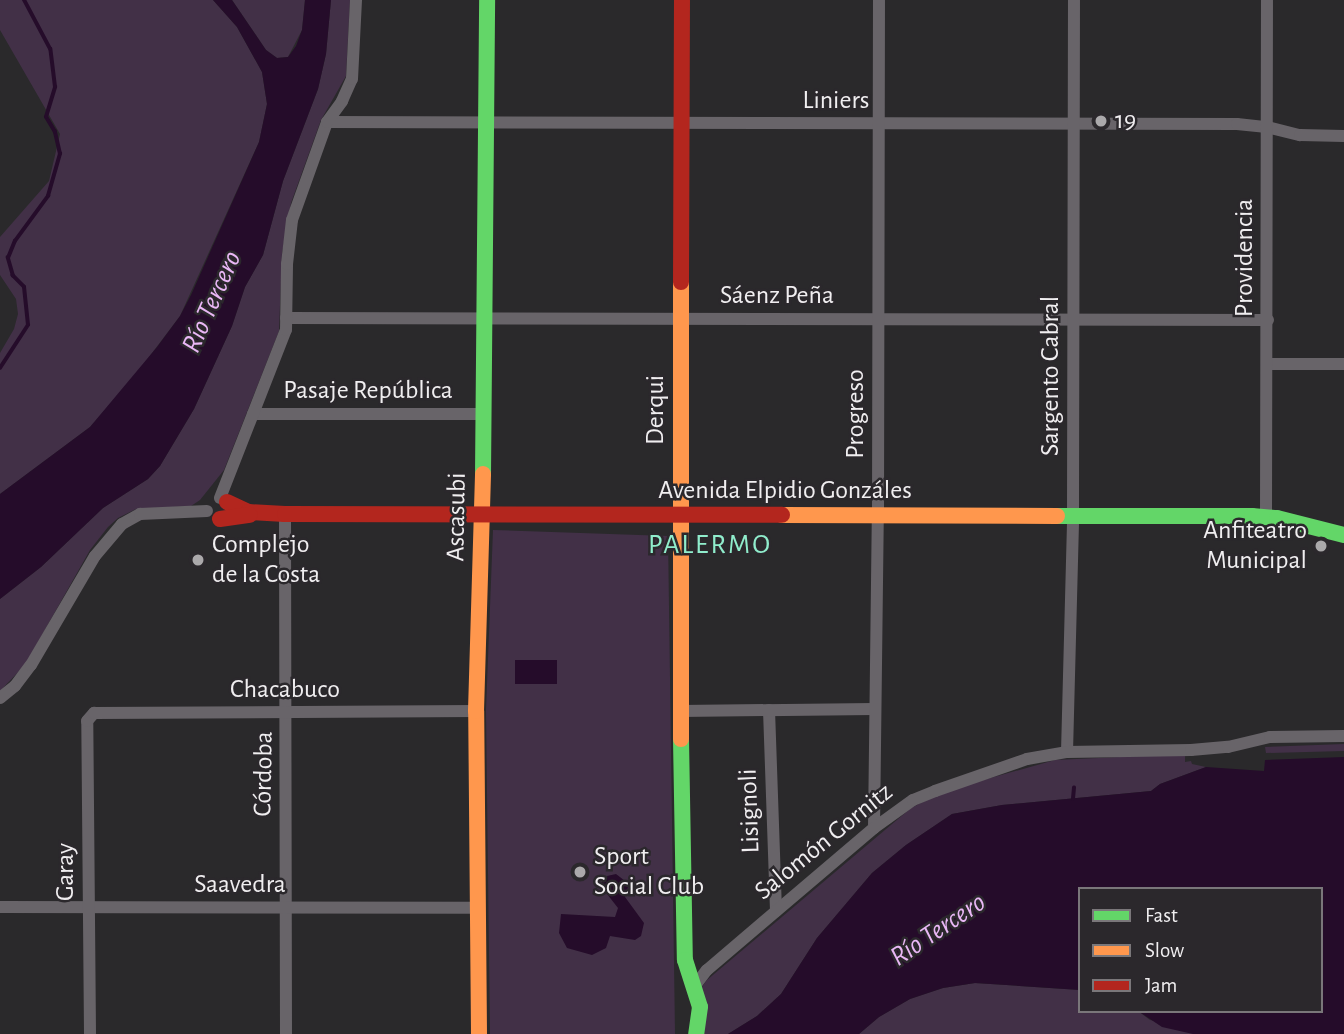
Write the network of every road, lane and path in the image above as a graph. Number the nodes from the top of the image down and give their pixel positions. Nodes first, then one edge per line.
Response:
1 (356, 0) edge
2 (487, 0) edge
3 (682, 0) edge
4 (878, 0) edge
5 (1074, 0) edge
6 (1268, 0) edge
7 (485, 121) junction
8 (327, 122) junction
9 (683, 123) junction
10 (878, 124) junction
11 (1074, 124) junction
12 (1267, 127) junction
13 (1344, 136) edge
14 (286, 318) junction
15 (485, 318) junction
16 (879, 319) junction
17 (1074, 319) junction
18 (680, 320) junction
19 (1268, 320) junction
20 (1268, 364) junction
21 (1344, 364) edge
22 (253, 414) junction
23 (483, 414) junction
24 (223, 500) junction
25 (257, 514) junction
26 (285, 514) junction
27 (483, 514) junction
28 (214, 515) junction
29 (878, 515) junction
30 (1073, 515) junction
31 (680, 516) junction
32 (1266, 516) junction
33 (1344, 535) edge
34 (0, 698) edge
35 (874, 709) junction
36 (769, 710) junction
37 (476, 711) junction
38 (680, 711) junction
39 (94, 713) joint
40 (287, 713) junction
41 (1344, 736) edge
42 (1067, 752) junction
43 (874, 828) junction
44 (0, 907) edge
45 (89, 907) junction
46 (285, 908) junction
47 (479, 908) junction
48 (776, 911) junction
49 (694, 986) junction
50 (90, 1034) edge
51 (286, 1034) edge
52 (479, 1034) edge
53 (696, 1034) edge

1 - 8 street
2 - 7 street, Ascasubi
3 - 9 street, Derqui
4 - 10 street, Progreso
5 - 11 street, Sargento Cabral
6 - 12 street, Providencia
7 - 8 street, Liniers
7 - 9 street, Liniers
7 - 15 street, Ascasubi
8 - 14 street
9 - 10 street, Liniers
9 - 18 street, Derqui
10 - 11 street, Liniers
10 - 16 street, Progreso
11 - 12 street, Liniers
11 - 17 street, Sargento Cabral
12 - 13 street, Liniers
12 - 19 street, Providencia
14 - 15 street, Sáenz Peña
14 - 22 street
15 - 18 street, Sáenz Peña
15 - 23 street, Ascasubi
16 - 17 street, Sáenz Peña
16 - 18 street, Sáenz Peña
16 - 29 street, Progreso
17 - 19 street, Sáenz Peña
17 - 30 street, Sargento Cabral
18 - 31 street, Derqui
19 - 20 street, Providencia
20 - 21 street
20 - 32 street, Providencia
22 - 23 street, Pasaje República
22 - 24 street
23 - 27 street, Ascasubi
24 - 25 street, Avenida Elpidio Gonzáles
24 - 28 street
24 - 28 street
25 - 26 street, Avenida Elpidio Gonzáles
25 - 28 street
26 - 27 street, Avenida Elpidio Gonzáles
26 - 40 street, Córdoba
27 - 31 street, Avenida Elpidio Gonzáles
27 - 37 street, Ascasubi
28 - 34 street
29 - 30 street, Avenida Elpidio Gonzáles
29 - 31 street, Avenida Elpidio Gonzáles
29 - 35 street, Progreso
30 - 32 street, Avenida Elpidio Gonzáles
30 - 42 street, Sargento Cabral
31 - 38 street, Derqui
32 - 33 street, Avenida Elpidio Gonzáles
35 - 36 street
35 - 43 street, Progreso
36 - 38 street
36 - 48 street, Lisignoli
37 - 40 street, Chacabuco
37 - 47 street, Ascasubi
38 - 49 street, Derqui
39 - 40 street, Chacabuco
39 - 45 street, Garay
40 - 46 street, Córdoba
41 - 42 street, Salomón Gornitz
42 - 43 street, Salomón Gornitz
43 - 48 street, Salomón Gornitz
44 - 45 street, Saavedra
45 - 46 street, Saavedra
45 - 50 street, Garay
46 - 47 street, Saavedra
46 - 51 street, Córdoba
47 - 52 street, Ascasubi
48 - 49 street, Salomón Gornitz
49 - 53 street

